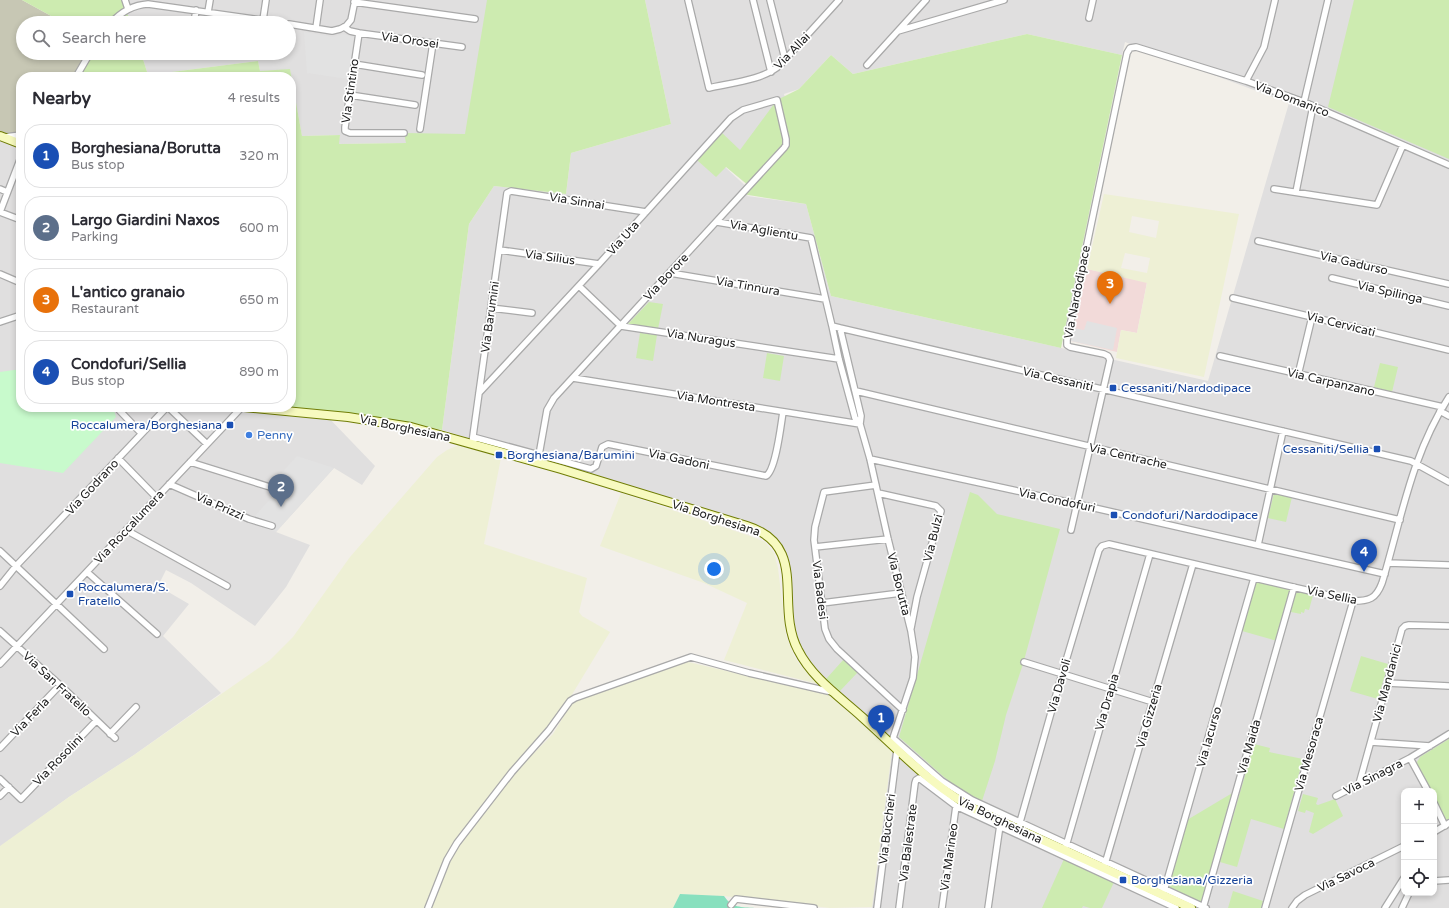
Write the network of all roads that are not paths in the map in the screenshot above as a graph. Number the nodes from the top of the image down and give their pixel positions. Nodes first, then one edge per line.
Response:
1 (125, 0) edge
2 (210, 0) edge
3 (266, 0) edge
4 (320, 0) edge
5 (688, 0) edge
6 (753, 0) edge
7 (770, 0) edge
8 (831, 0) edge
9 (839, 0) edge
10 (926, 0) edge
11 (1004, 0) edge
12 (1093, 0) edge
13 (1274, 0) edge
14 (1328, 0) edge
15 (355, 1) edge
16 (156, 2) edge
17 (833, 6) junction
18 (128, 9) junction
19 (196, 10) junction
20 (208, 12) junction
21 (120, 16) edge
22 (195, 16) edge
23 (236, 16) edge
24 (264, 16) edge
25 (1088, 18) dead end
26 (475, 19) dead end
27 (296, 25) edge
28 (344, 27) junction
29 (316, 28) junction
30 (898, 31) junction
31 (359, 33) junction
32 (433, 43) junction
33 (462, 47) dead end
34 (1130, 48) joint
35 (785, 59) junction
36 (86, 60) edge
37 (354, 64) junction
38 (867, 65) dead end
39 (79, 72) edge
40 (771, 72) junction
41 (422, 75) dead end
42 (1246, 81) junction
43 (350, 95) junction
44 (777, 100) joint
45 (1304, 102) junction
46 (415, 105) dead end
47 (1313, 106) junction
48 (420, 129) dead end
49 (404, 133) dead end
50 (16, 136) edge
51 (1, 137) edge
52 (16, 142) edge
53 (1403, 145) junction
54 (1449, 165) edge
55 (16, 170) edge
56 (1274, 188) dead end
57 (0, 189) edge
58 (8, 192) junction
59 (508, 192) joint
60 (1296, 192) junction
61 (0, 212) edge
62 (646, 212) junction
63 (16, 218) edge
64 (717, 222) junction
65 (811, 238) joint
66 (1258, 242) dead end
67 (500, 250) junction
68 (599, 264) junction
69 (670, 273) junction
70 (0, 274) edge
71 (1332, 278) dead end
72 (16, 281) edge
73 (1449, 284) edge
74 (579, 286) junction
75 (1233, 298) dead end
76 (825, 299) junction
77 (1449, 306) edge
78 (491, 308) junction
79 (532, 313) dead end
80 (16, 317) edge
81 (1312, 317) junction
82 (0, 322) edge
83 (621, 326) junction
84 (832, 326) junction
85 (840, 328) junction
86 (1449, 350) edge
87 (1220, 356) dead end
88 (839, 359) junction
89 (1298, 374) junction
90 (573, 378) junction
91 (1103, 389) junction
92 (856, 391) junction
93 (479, 393) junction
94 (1449, 397) edge
95 (1442, 409) junction
96 (296, 411) edge
97 (120, 412) edge
98 (163, 412) edge
99 (173, 412) edge
100 (238, 412) edge
101 (783, 412) junction
102 (1449, 416) edge
103 (860, 424) junction
104 (1283, 431) junction
105 (142, 433) junction
106 (472, 440) junction
107 (208, 444) junction
108 (1090, 447) junction
109 (539, 455) junction
110 (118, 458) junction
111 (870, 459) junction
112 (190, 462) junction
113 (1416, 464) junction
114 (1449, 482) edge
115 (169, 484) junction
116 (876, 485) junction
117 (273, 488) dead end
118 (1271, 488) junction
119 (878, 493) junction
120 (156, 497) junction
121 (1077, 504) junction
122 (1400, 520) junction
123 (272, 526) dead end
124 (126, 530) junction
125 (1071, 530) dead end
126 (888, 539) junction
127 (1103, 545) joint
128 (1258, 545) junction
129 (814, 547) junction
130 (0, 551) edge
131 (1150, 554) junction
132 (1388, 563) junction
133 (1193, 564) junction
134 (1449, 565) edge
135 (16, 566) junction
136 (87, 572) junction
137 (1385, 574) junction
138 (1254, 578) junction
139 (0, 586) edge
140 (228, 586) dead end
141 (1294, 587) junction
142 (901, 593) junction
143 (1353, 601) junction
144 (822, 602) junction
145 (57, 604) junction
146 (1449, 626) edge
147 (0, 631) edge
148 (911, 631) junction
149 (157, 634) dead end
150 (17, 646) junction
151 (104, 649) dead end
152 (1024, 662) dead end
153 (0, 664) edge
154 (1062, 674) junction
155 (1387, 683) junction
156 (60, 685) junction
157 (1449, 686) edge
158 (1110, 688) junction
159 (835, 693) junction
160 (1153, 702) junction
161 (136, 707) dead end
162 (903, 710) junction
163 (96, 721) junction
164 (1449, 734) edge
165 (1371, 742) junction
166 (894, 744) junction
167 (1430, 746) junction
168 (0, 748) edge
169 (1410, 758) junction
170 (0, 779) edge
171 (917, 779) joint
172 (1359, 784) junction
173 (9, 787) junction
174 (1426, 788) edge
175 (0, 796) edge
176 (1336, 796) dead end
177 (971, 803) junction
178 (956, 806) junction
179 (1437, 808) edge
180 (1000, 824) junction
181 (1447, 825) edge
182 (1019, 826) junction
183 (1437, 830) edge
184 (1066, 847) junction
185 (1401, 847) edge
186 (1105, 865) junction
187 (1449, 880) edge
188 (1437, 881) edge
189 (1401, 884) edge
190 (1164, 892) junction
191 (1408, 896) edge
192 (731, 905) dead end
193 (428, 908) edge
194 (814, 908) edge
195 (876, 908) edge
196 (899, 908) edge
197 (942, 908) edge
198 (988, 908) edge
199 (1176, 908) edge
200 (1191, 908) edge
201 (1204, 908) edge
202 (1266, 908) edge
203 (1292, 908) edge
204 (1385, 908) edge
205 (1402, 908) edge

1 - 18 street
2 - 20 street
3 - 24 street
4 - 29 street
5 - 40 street, Via Allai
6 - 40 street
7 - 35 street
8 - 17 street
9 - 17 street, Via Allai
10 - 30 street
11 - 30 street
12 - 25 street
13 - 42 street
14 - 45 street
15 - 26 street
15 - 28 street
16 - 18 street
16 - 19 street
17 - 35 street, Via Allai
18 - 21 street
19 - 20 street
19 - 22 street
20 - 23 street
27 - 29 street
28 - 29 street
28 - 31 street
30 - 38 street
31 - 32 street, Via Orosei
31 - 37 street, Via Stintino
32 - 33 street, Via Orosei
32 - 48 street
34 - 42 street, Via Domanico
34 - 91 street, Via Nardodipace
35 - 40 street, Via Allai
36 - 39 street
37 - 41 street
37 - 43 street, Via Stintino
42 - 45 street, Via Domanico
43 - 46 street
43 - 49 street, Via Stintino
44 - 62 street, Via Uta
44 - 64 street, Via Borore
45 - 47 street, Via Domanico
47 - 53 street, Via Domanico
47 - 60 street
50 - 51 street
51 - 52 street
53 - 54 street, Via Domanico
53 - 60 street
55 - 58 street
56 - 60 street
57 - 58 street
58 - 61 street
59 - 62 street, Via Sinnai
59 - 67 street, Via Barumini
61 - 63 street
62 - 68 street, Via Uta
64 - 65 street, Via Aglientu
64 - 69 street, Via Borore
65 - 76 street, Via Borutta
66 - 73 street, Via Gadurso
67 - 68 street, Via Silius
67 - 78 street, Via Barumini
68 - 74 street, Via Uta
69 - 76 street, Via Tinnura
69 - 83 street, Via Borore
70 - 72 street
71 - 77 street, Via Spilinga
74 - 83 street
74 - 93 street, Via Uta
75 - 81 street, Via Cervicati
76 - 84 street, Via Borutta
78 - 79 street
78 - 93 street, Via Barumini
80 - 82 street
81 - 86 street, Via Cervicati
81 - 89 street
83 - 88 street, Via Nuragus
83 - 90 street, Via Borore
84 - 85 street
84 - 88 street, Via Borutta
85 - 91 street, Via Cessaniti
85 - 92 street, Via Borutta
87 - 89 street, Via Carpanzano
88 - 103 street, Via Borutta
89 - 95 street, Via Carpanzano
90 - 101 street, Via Montresta
90 - 109 street, Via Borore
91 - 104 street, Via Cessaniti
91 - 108 street, Via Nardodipace
92 - 103 street, Via Borutta
92 - 108 street, Via Centrache
93 - 106 street, Via Barumini
94 - 95 street, Via Sellia
95 - 102 street, Via Carpanzano
95 - 113 street, Via Sellia
96 - 106 street, Via Borghesiana
97 - 105 street
98 - 105 street, Via Godrano
99 - 107 street, Via Godrano
100 - 107 street, Via Roccalumera
101 - 103 street, Via Montresta
101 - 109 street, Via Gadoni
103 - 111 street, Via Borutta
104 - 113 street, Via Cessaniti
104 - 118 street
105 - 110 street, Via Godrano
106 - 109 street, Via Gadoni
106 - 159 street, Via Borghesiana
107 - 112 street, Via Roccalumera
108 - 118 street, Via Centrache
108 - 121 street, Via Nardodipace
110 - 120 street
110 - 135 street, Via Godrano
111 - 116 street, Via Borutta
111 - 121 street, Via Condofuri
112 - 115 street, Via Roccalumera
112 - 117 street
113 - 114 street, Via Cessaniti
113 - 122 street, Via Sellia
115 - 120 street, Via Roccalumera
115 - 123 street, Via Prizzi
116 - 119 street, Via Borutta
116 - 129 street, Via Badesi
118 - 122 street, Via Centrache
118 - 128 street
119 - 126 street, Via Borutta
119 - 148 street, Via Bulzi
120 - 124 street, Via Roccalumera
121 - 125 street, Via Nardodipace
121 - 128 street, Via Condofuri
122 - 132 street, Via Sellia
124 - 136 street, Via Roccalumera
124 - 140 street
126 - 129 street
126 - 142 street, Via Borutta
127 - 131 street, Via Sellia
127 - 154 street, Via Davoli
128 - 137 street, Via Condofuri
129 - 144 street, Via Badesi
130 - 135 street
131 - 133 street, Via Sellia
131 - 158 street, Via Drapia
132 - 134 street
132 - 137 street, Via Sellia
133 - 138 street, Via Sellia
133 - 160 street, Via Gizzeria
135 - 139 street, Via Godrano
135 - 145 street
136 - 145 street, Via Roccalumera
136 - 149 street
137 - 143 street, Via Sellia
138 - 141 street, Via Sellia
138 - 190 street, Via Iacurso
141 - 143 street, Via Sellia
141 - 201 street, Via Maida
142 - 144 street
142 - 148 street, Via Borutta
143 - 202 street, Via Mesoraca
144 - 162 street, Via Badesi
145 - 150 street, Via Roccalumera
145 - 151 street
146 - 155 street, Via Mandanici
147 - 150 street, Via San Fratello
148 - 162 street, Via Borutta
150 - 153 street, Via Roccalumera
150 - 156 street, Via San Fratello
152 - 154 street
154 - 158 street
154 - 182 street, Via Davoli
155 - 157 street
155 - 165 street, Via Mandanici
156 - 163 street, Via San Fratello
156 - 168 street, Via Ferla
158 - 160 street
158 - 184 street, Via Drapia
159 - 166 street, Via Borghesiana
159 - 193 street
160 - 186 street, Via Gizzeria
161 - 163 street, Via San Fratello
162 - 166 street, Via Borutta
163 - 173 street, Via Rosolini
164 - 167 street, Via Sinagra
165 - 167 street
165 - 172 street, Via Mandanici
166 - 177 street, Via Borghesiana
166 - 195 street, Via Buccheri
167 - 169 street, Via Sinagra
169 - 172 street, Via Sinagra
169 - 174 street
170 - 173 street
171 - 178 street, Via Borghesiana
171 - 196 street, Via Balestrate
172 - 176 street, Via Sinagra
173 - 175 street
177 - 180 street, Via Borghesiana
177 - 182 street, Via Borghesiana
178 - 180 street, Via Borghesiana
178 - 197 street, Via Marineo
179 - 181 street
180 - 182 street, Via Borghesiana
180 - 198 street
180 - 199 street, Via Borghesiana
181 - 183 street
182 - 184 street, Via Borghesiana
184 - 186 street, Via Borghesiana
185 - 203 street, Via Savoca
186 - 190 street, Via Borghesiana
187 - 188 street
189 - 204 street
190 - 200 street, Via Borghesiana
190 - 201 street, Via Borghesiana
191 - 205 street
192 - 194 street

